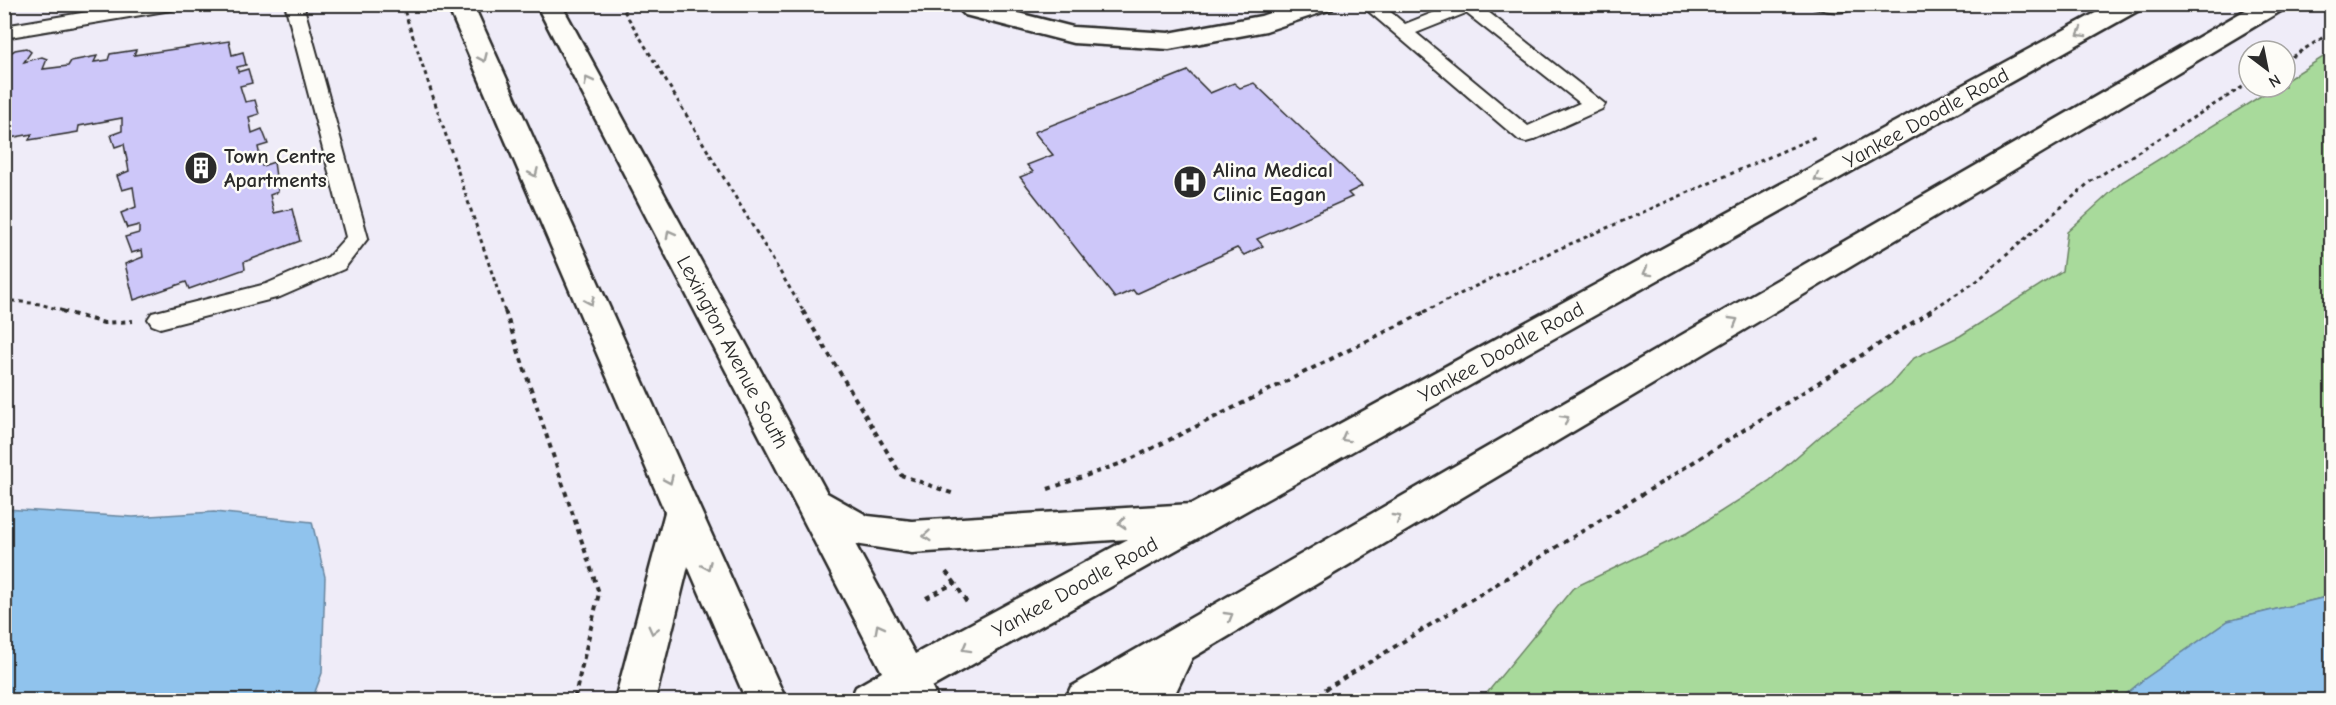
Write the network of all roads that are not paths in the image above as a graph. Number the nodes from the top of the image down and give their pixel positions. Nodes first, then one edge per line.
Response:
1 (171, 4) edge
2 (294, 4) edge
3 (460, 4) edge
4 (548, 4) edge
5 (966, 4) edge
6 (1323, 4) edge
7 (1369, 4) edge
8 (1821, 4) edge
9 (1848, 4) edge
10 (2132, 4) edge
11 (2275, 4) edge
12 (4, 32) edge
13 (1402, 32) junction
14 (160, 318) road end
15 (813, 503) junction
16 (683, 513) junction
17 (1201, 518) junction
18 (1178, 646) junction
19 (912, 690) edge
20 (635, 700) edge
21 (766, 700) edge
22 (870, 700) edge
23 (1084, 700) edge
24 (1152, 700) edge

1 - 12 lane
2 - 14 lane
3 -> 16 main road
15 -> 4 main road, Lexington Avenue South
5 - 6 main road
7 - 13 lane
8 - 9 lane
10 -> 17 main road, Yankee Doodle Road
18 -> 11 main road
13 - 13 lane
17 -> 15 main road
19 -> 15 main road, Lexington Avenue South
16 -> 20 main road
16 -> 21 main road
17 -> 19 main road, Yankee Doodle Road
18 - 23 main road
18 - 24 main road
19 - 22 main road, Yankee Doodle Road

